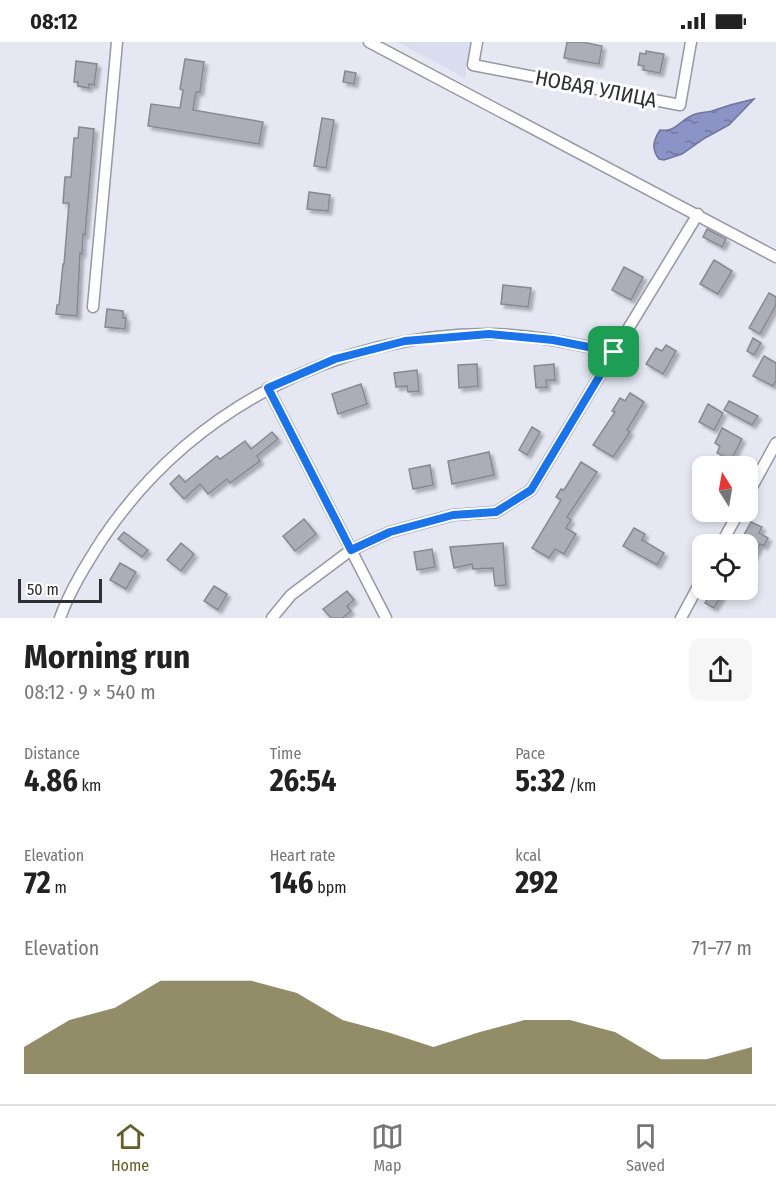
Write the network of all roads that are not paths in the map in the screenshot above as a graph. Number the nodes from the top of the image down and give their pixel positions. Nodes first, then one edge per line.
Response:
1 (117, 42) edge
2 (369, 42) edge
3 (477, 42) edge
4 (691, 42) edge
5 (698, 214) junction
6 (776, 257) edge
7 (93, 307) dead end
8 (614, 352) junction
9 (268, 388) junction
10 (776, 443) edge
11 (758, 476) edge
12 (351, 550) junction
13 (692, 598) edge
14 (60, 618) edge
15 (272, 618) edge
16 (386, 618) edge
17 (681, 618) edge

1 - 7 street
2 - 5 street
3 - 4 street, НОВАЯ УЛИЦА
5 - 6 street
5 - 8 street
8 - 9 street
8 - 12 street
9 - 12 street
9 - 14 street
10 - 11 street
12 - 15 street
12 - 16 street
13 - 17 street

